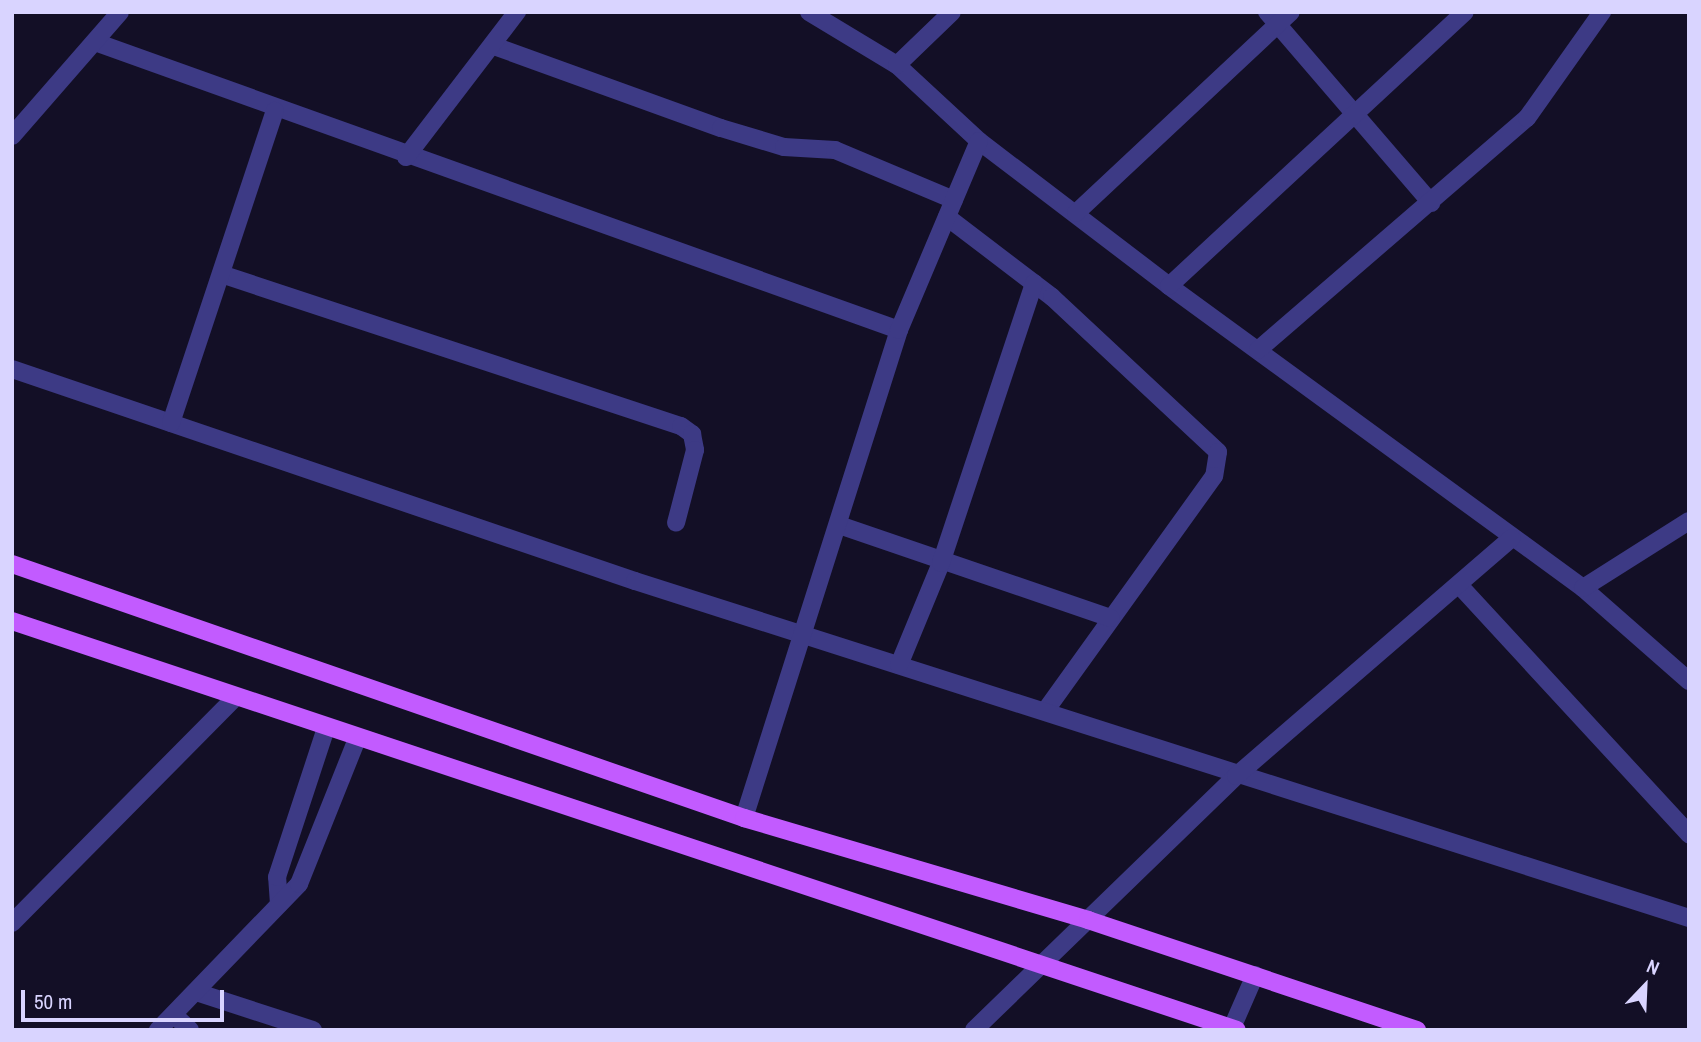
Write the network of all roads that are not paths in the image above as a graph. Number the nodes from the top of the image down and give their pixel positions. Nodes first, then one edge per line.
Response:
1 (120, 12) edge
2 (517, 12) edge
3 (809, 12) edge
4 (952, 12) edge
5 (1465, 12) edge
6 (1602, 12) edge
7 (1279, 16) edge
8 (95, 42) junction
9 (494, 46) junction
10 (897, 65) junction
11 (275, 111) junction
12 (1357, 118) junction
13 (12, 136) edge
14 (979, 141) junction
15 (406, 157) junction
16 (1431, 202) junction
17 (951, 208) junction
18 (1076, 213) junction
19 (220, 274) junction
20 (1034, 282) junction
21 (1169, 286) junction
22 (899, 330) junction
23 (1258, 350) junction
24 (12, 369) edge
25 (171, 423) junction
26 (1689, 522) edge
27 (676, 523) dead end
28 (839, 525) junction
29 (1512, 538) junction
30 (941, 563) junction
31 (12, 564) edge
32 (1460, 586) junction
33 (1583, 587) junction
34 (1110, 618) junction
35 (12, 621) edge
36 (803, 635) junction
37 (899, 666) junction
38 (1689, 681) edge
39 (236, 697) junction
40 (1045, 712) junction
41 (326, 728) junction
42 (357, 739) junction
43 (1236, 776) junction
44 (744, 818) junction
45 (1689, 834) edge
46 (279, 904) junction
47 (1689, 918) edge
48 (1088, 920) junction
49 (12, 923) edge
50 (1041, 964) junction
51 (1255, 975) junction
52 (196, 992) junction
53 (174, 1015) junction
54 (1233, 1029) edge
55 (158, 1030) edge
56 (190, 1030) edge
57 (313, 1030) edge
58 (974, 1030) edge
59 (1417, 1030) edge

1 - 8 street
2 - 9 street
3 - 10 street
4 - 10 street
5 - 12 street
6 - 16 street
7 - 12 street
7 - 18 street
8 - 11 street
8 - 13 street
9 - 15 street
9 - 17 street
10 - 14 street
11 - 15 street
11 - 19 street
12 - 16 street
12 - 21 street
14 - 17 street
14 - 18 street
15 - 22 street
16 - 23 street
17 - 20 street
17 - 22 street
18 - 21 street
19 - 25 street
19 - 27 street
20 - 30 street
20 - 34 street
21 - 23 street
22 - 28 street
23 - 29 street
24 - 25 street
25 - 36 street
26 - 33 street
28 - 30 street
28 - 36 street
29 - 32 street
29 - 33 street
30 - 34 street
30 - 37 street
31 - 44 main road
32 - 43 street
32 - 45 street
33 - 38 street
34 - 40 street
35 - 39 main road
36 - 37 street
36 - 44 street
37 - 40 street
39 - 41 main road
39 - 49 street
40 - 43 street
41 - 42 main road
41 - 46 street
42 - 46 street
42 - 50 main road
43 - 47 street
43 - 48 street
44 - 48 main road
46 - 52 street
48 - 50 street
48 - 51 main road
50 - 54 main road
50 - 58 street
51 - 54 street
51 - 59 main road
52 - 53 street
52 - 57 street
53 - 55 street
53 - 56 street

